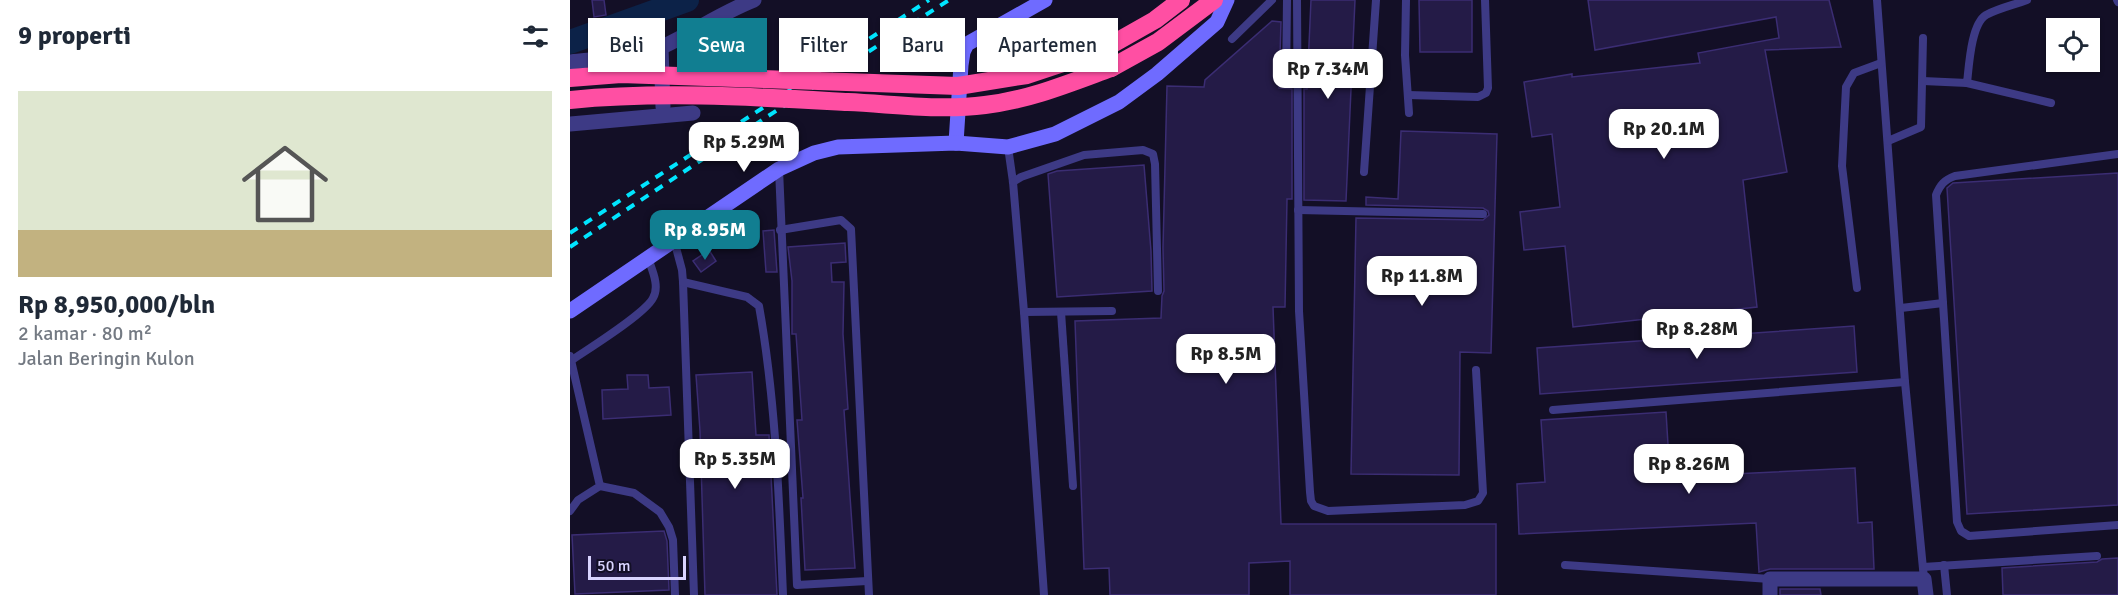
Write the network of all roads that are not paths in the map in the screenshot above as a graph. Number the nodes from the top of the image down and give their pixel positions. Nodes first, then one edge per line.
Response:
1 (752, 0) edge
2 (1045, 0) edge
3 (1181, 0) edge
4 (1214, 0) edge
5 (1227, 0) edge
6 (1272, 0) edge
7 (1287, 0) edge
8 (1297, 0) edge
9 (1376, 0) edge
10 (1406, 0) edge
11 (1485, 0) edge
12 (1877, 0) edge
13 (2027, 0) edge
14 (730, 4) edge
15 (1923, 38) dead end
16 (1232, 39) dead end
17 (665, 45) edge
18 (588, 60) edge
19 (570, 62) edge
20 (1881, 63) junction
21 (662, 72) edge
22 (570, 78) edge
23 (1923, 81) junction
24 (1967, 83) junction
25 (1286, 84) dead end
26 (1408, 95) junction
27 (570, 100) edge
28 (2051, 103) dead end
29 (693, 113) dead end
30 (1409, 113) dead end
31 (663, 116) junction
32 (570, 123) edge
33 (1888, 141) junction
34 (956, 143) junction
35 (1008, 147) junction
36 (2118, 154) edge
37 (779, 169) junction
38 (1364, 171) dead end
39 (1013, 182) junction
40 (1299, 210) junction
41 (1483, 214) dead end
42 (780, 230) junction
43 (674, 240) junction
44 (648, 258) junction
45 (683, 282) junction
46 (1857, 288) dead end
47 (1158, 291) dead end
48 (1943, 303) junction
49 (1901, 308) junction
50 (1112, 310) dead end
51 (570, 311) edge
52 (1024, 312) junction
53 (1061, 312) junction
54 (571, 358) edge
55 (1476, 370) dead end
56 (1905, 382) junction
57 (1553, 410) dead end
58 (600, 486) junction
59 (1073, 486) dead end
60 (570, 511) edge
61 (2118, 525) edge
62 (2097, 556) dead end
63 (1564, 565) dead end
64 (1944, 565) junction
65 (1924, 573) junction
66 (867, 581) junction
67 (1770, 587) edge
68 (675, 595) edge
69 (694, 595) edge
70 (783, 595) edge
71 (869, 595) edge
72 (1044, 595) edge
73 (1926, 595) edge
74 (1947, 595) edge

1 - 14 street
2 - 34 street
3 - 22 highway, bridge
4 - 27 highway, bridge
5 - 35 street
6 - 16 lane
7 - 25 lane
8 - 40 lane
9 - 38 lane
10 - 26 lane
11 - 26 lane
12 - 20 lane
13 - 24 lane
14 - 17 street
15 - 23 lane
18 - 19 street
20 - 33 lane
20 - 46 lane
21 - 31 street
23 - 24 lane
23 - 33 lane
24 - 28 lane
26 - 30 lane
29 - 31 street
31 - 32 street
33 - 49 lane
34 - 35 street
34 - 37 street
35 - 39 lane
36 - 48 lane
37 - 42 lane
37 - 43 street
39 - 47 lane
39 - 52 lane
40 - 41 lane
40 - 55 lane
42 - 66 lane
42 - 66 lane
43 - 44 street
43 - 45 lane
44 - 51 street
44 - 54 lane
45 - 69 lane
45 - 70 lane
48 - 49 lane
48 - 61 lane
49 - 56 lane
50 - 53 lane
52 - 53 lane
52 - 72 lane
53 - 59 lane
54 - 58 lane
56 - 57 lane
56 - 65 lane
58 - 60 lane
58 - 68 lane
62 - 64 lane
63 - 67 lane
64 - 65 lane
64 - 74 lane
65 - 67 street
65 - 73 street
66 - 71 lane

